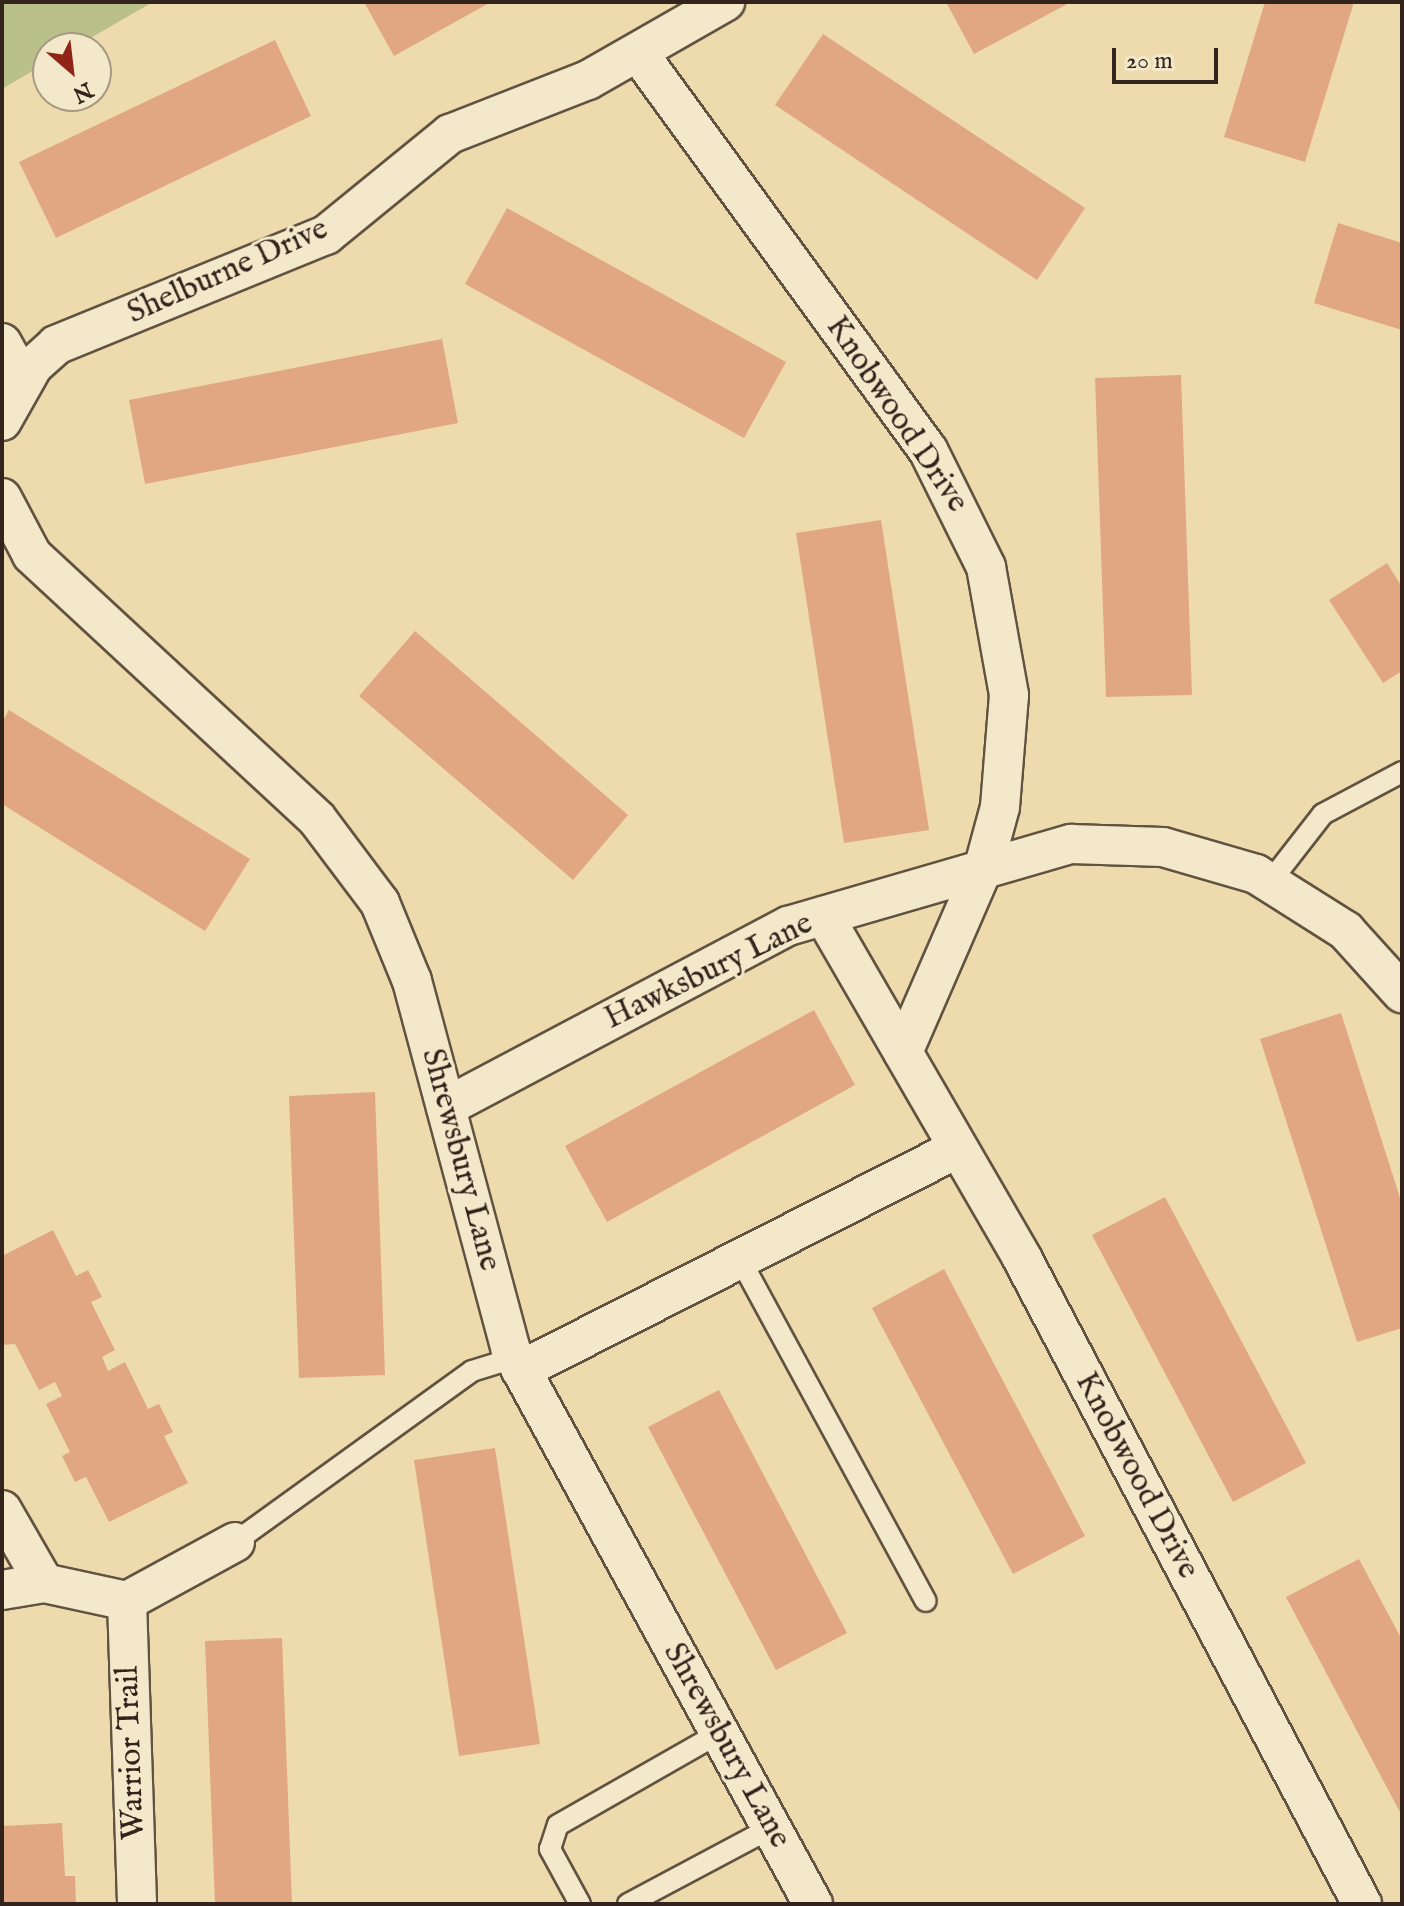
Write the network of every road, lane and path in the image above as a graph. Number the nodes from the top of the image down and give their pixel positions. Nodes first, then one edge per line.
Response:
1 (725, 2) edge
2 (639, 54) junction
3 (2, 343) edge
4 (23, 381) junction
5 (2, 421) edge
6 (2, 498) edge
7 (1402, 772) edge
8 (984, 866) junction
9 (1270, 882) junction
10 (824, 916) junction
11 (1402, 993) edge
12 (903, 1052) junction
13 (446, 1107) junction
14 (958, 1148) junction
15 (740, 1259) junction
16 (518, 1364) junction
17 (2, 1510) edge
18 (242, 1537) joint
19 (44, 1583) junction
20 (2, 1590) edge
21 (127, 1601) junction
22 (926, 1601) dead end
23 (719, 1733) junction
24 (771, 1828) junction
25 (137, 1904) edge
26 (580, 1904) edge
27 (628, 1904) edge
28 (813, 1904) edge
29 (1362, 1904) edge

1 - 2 street, Shelburne Drive
2 - 4 street, Shelburne Drive
2 - 8 street, Knobwood Drive
3 - 4 street
4 - 5 street, Shelburne Drive
6 - 13 street, Shrewsbury Lane
7 - 9 lane
8 - 9 street, Hawksbury Lane
8 - 10 street, Hawksbury Lane
8 - 12 street, Knobwood Drive
9 - 11 street, Hawksbury Lane
10 - 12 street, Knobwood Drive
10 - 13 street, Hawksbury Lane
12 - 14 street, Knobwood Drive
13 - 16 street, Shrewsbury Lane
14 - 15 street
14 - 29 street, Knobwood Drive
15 - 16 street
15 - 22 lane
16 - 18 lane
16 - 23 street, Shrewsbury Lane
17 - 19 street
18 - 21 street
19 - 20 street
19 - 21 street
21 - 25 street, Warrior Trail
23 - 24 street, Shrewsbury Lane
23 - 26 lane
24 - 27 lane
24 - 28 street, Shrewsbury Lane

